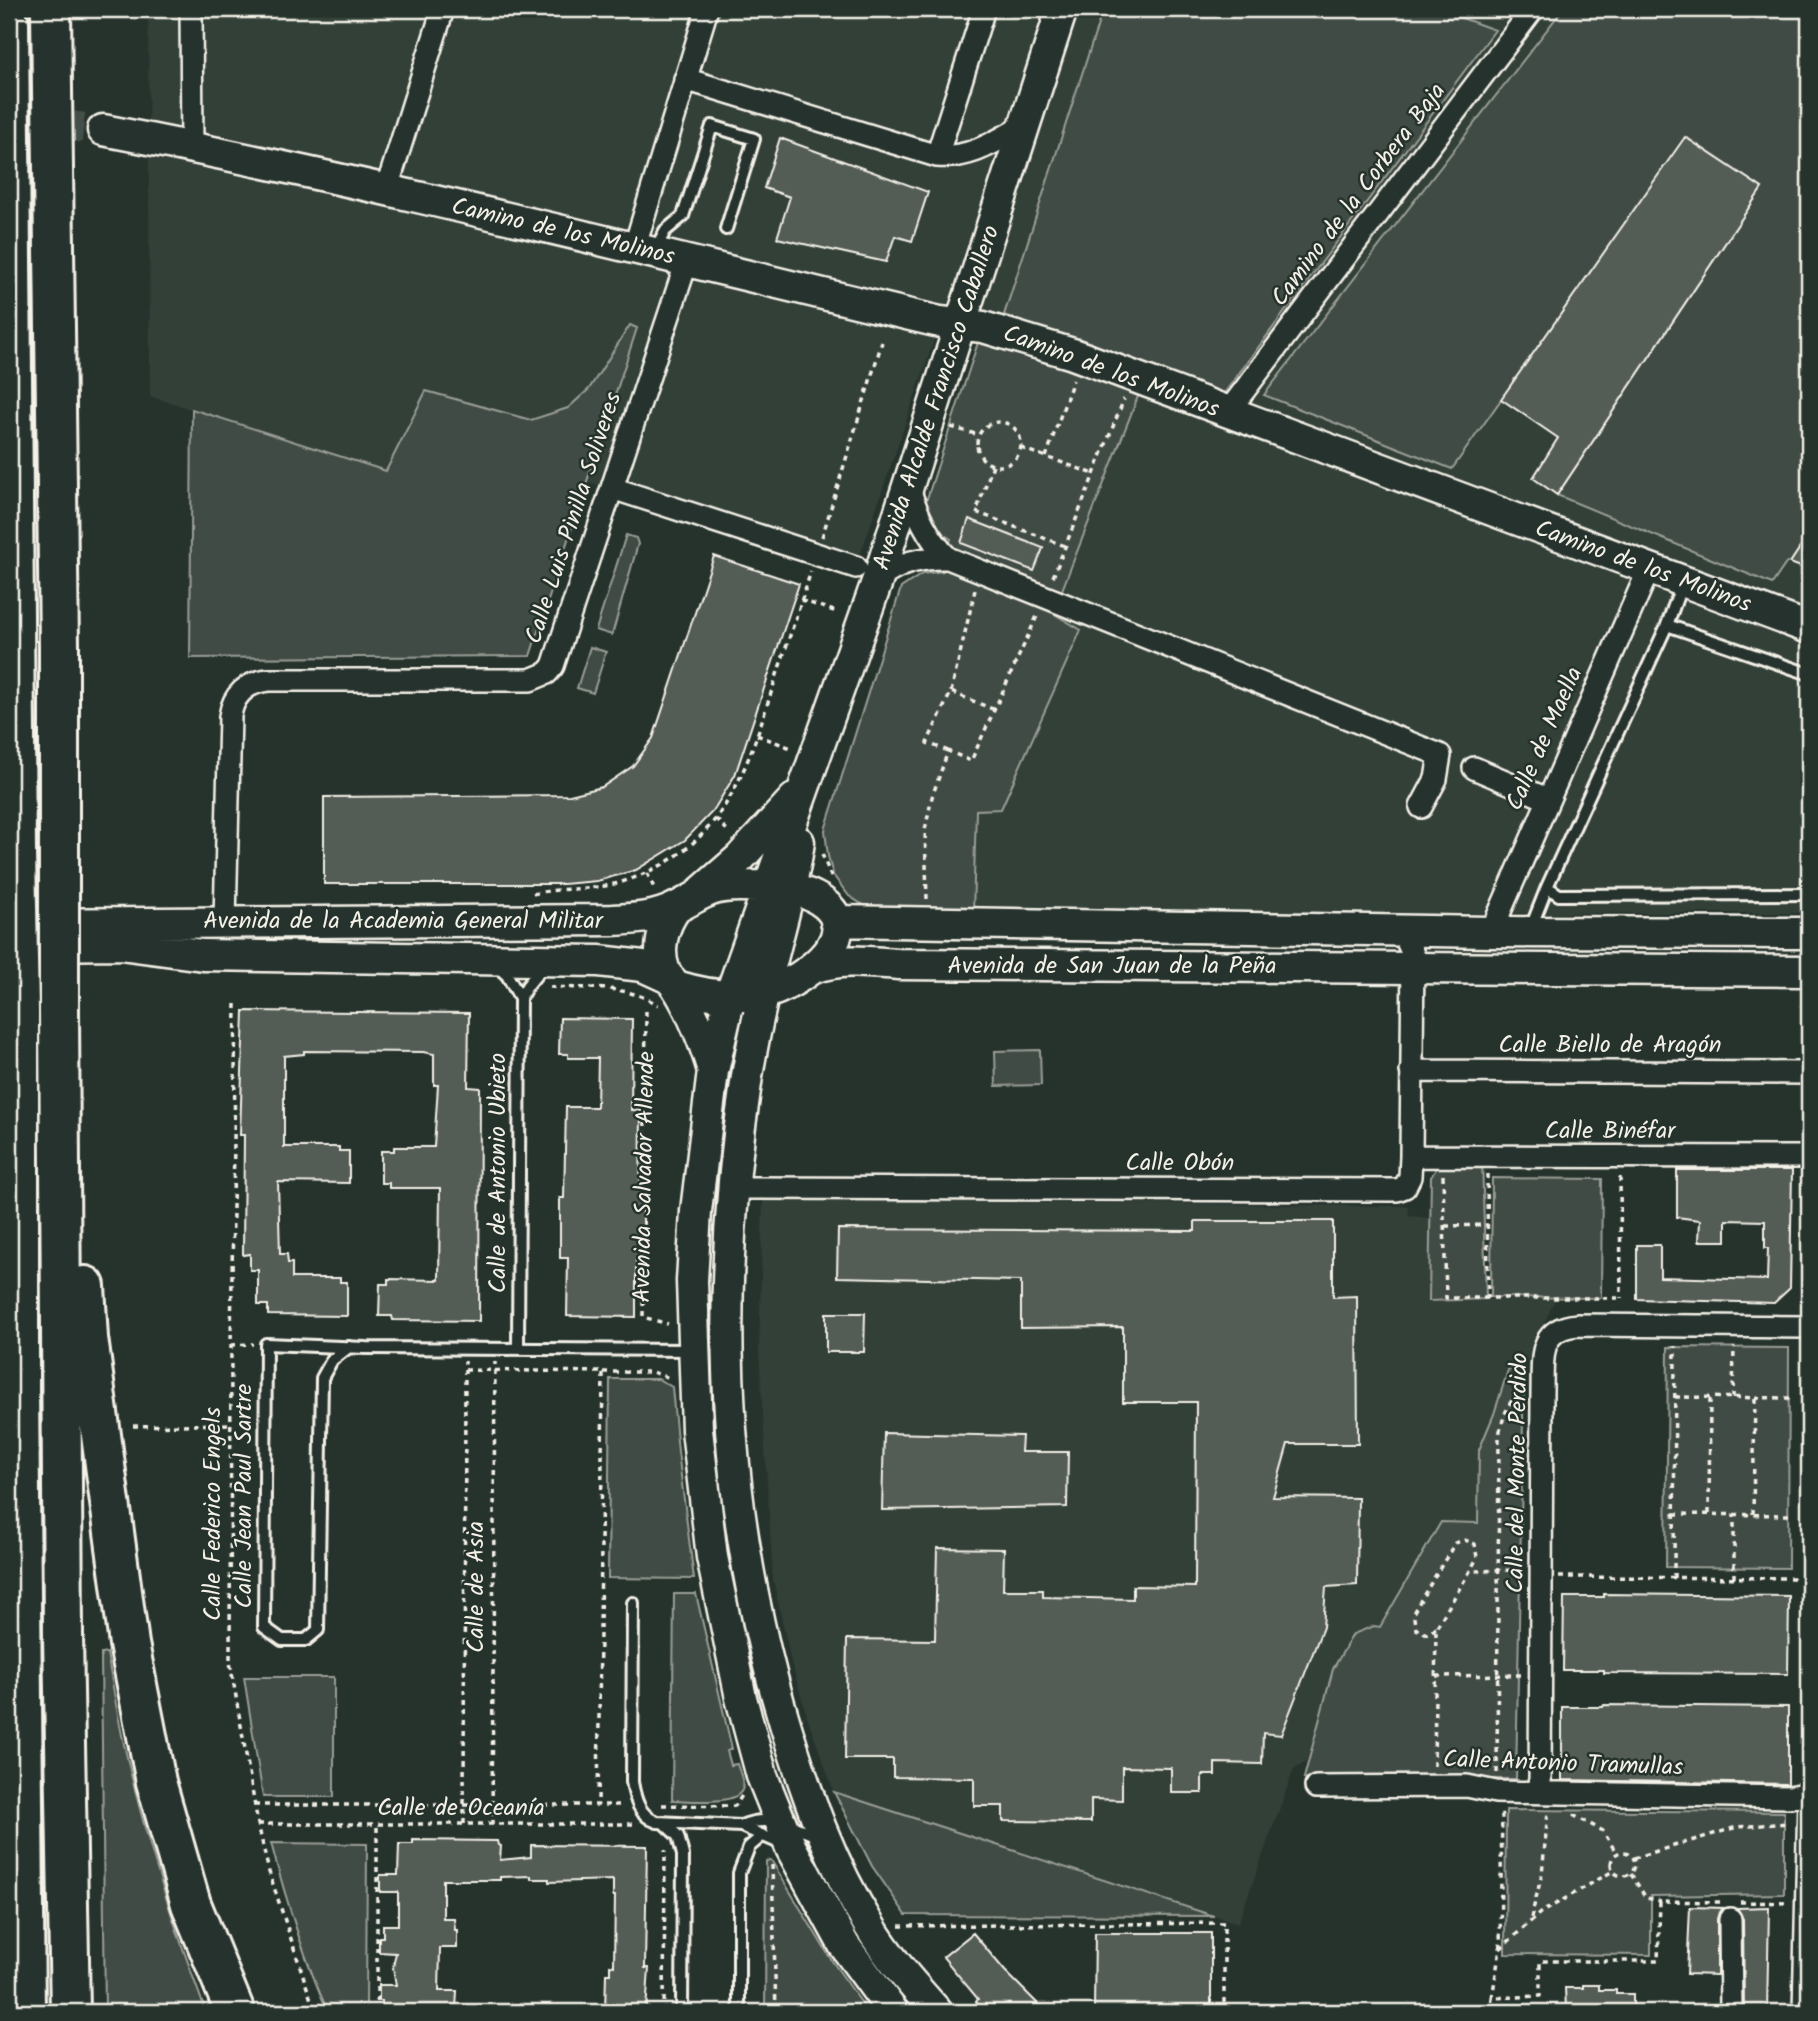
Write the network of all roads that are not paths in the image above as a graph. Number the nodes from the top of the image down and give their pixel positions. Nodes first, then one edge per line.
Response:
1 (51, 9) edge
2 (191, 9) edge
3 (443, 9) edge
4 (707, 9) edge
5 (984, 9) edge
6 (1062, 9) edge
7 (1533, 9) edge
8 (9, 23) edge
9 (685, 79) junction
10 (1025, 125) junction
11 (103, 130) tunnel mouth
12 (192, 147) junction
13 (937, 156) junction
14 (386, 191) junction
15 (726, 229) dead end
16 (644, 251) junction
17 (687, 261) junction
18 (960, 324) junction
19 (1227, 413) junction
20 (908, 485) junction
21 (612, 488) junction
22 (948, 558) junction
23 (1649, 569) junction
24 (867, 573) junction
25 (1683, 581) junction
26 (1667, 625) junction
27 (1809, 628) edge
28 (1809, 674) edge
29 (1474, 768) dead end
30 (806, 786) junction
31 (1548, 799) junction
32 (1421, 807) dead end
33 (1547, 887) junction
34 (779, 888) junction
35 (1809, 894) edge
36 (688, 900) junction
37 (832, 914) junction
38 (225, 921) junction
39 (9, 924) edge
40 (1397, 930) junction
41 (1491, 932) junction
42 (1529, 932) junction
43 (1809, 933) edge
44 (9, 945) edge
45 (488, 961) junction
46 (549, 961) junction
47 (814, 968) junction
48 (1412, 968) junction
49 (1809, 971) edge
50 (671, 981) junction
51 (764, 993) junction
52 (730, 996) junction
53 (520, 998) junction
54 (60, 1058) junction
55 (713, 1071) junction
56 (1411, 1071) junction
57 (1809, 1073) edge
58 (1411, 1156) junction
59 (1809, 1157) edge
60 (734, 1188) junction
61 (1809, 1327) edge
62 (349, 1347) junction
63 (518, 1348) junction
64 (693, 1350) junction
65 (633, 1603) dead end
66 (1315, 1787) dead end
67 (1546, 1795) junction
68 (1809, 1795) edge
69 (767, 1819) junction
70 (665, 1824) junction
71 (741, 1826) junction
72 (825, 1839) junction
73 (1731, 1908) road end
74 (1807, 1974) edge
75 (25, 2012) edge
76 (70, 2012) edge
77 (235, 2012) edge
78 (682, 2012) edge
79 (739, 2012) edge
80 (893, 2012) edge
81 (937, 2012) edge
82 (1731, 2012) edge
83 (1804, 2012) edge

1 - 54 highway, bridge
2 - 12 street
3 - 14 street
4 - 9 street
5 - 13 street
6 - 10 main road, Avenida Alcalde Francisco Caballero
7 - 19 street, Camino de la Corbera Baja
8 - 75 highway, bridge
9 - 13 street
9 - 16 street
10 - 13 street
10 - 18 main road, Avenida Alcalde Francisco Caballero
11 - 12 main road, Camino de los Molinos
12 - 14 main road, Camino de los Molinos
14 - 16 main road, Camino de los Molinos
15 - 16 lane
16 - 17 main road, Camino de los Molinos
17 - 18 main road, Camino de los Molinos
17 - 21 street, Calle Luis Pinilla Soliveres
18 - 19 main road, Camino de los Molinos
18 - 20 main road, Avenida Alcalde Francisco Caballero
19 - 23 main road, Camino de los Molinos
20 - 22 street
20 - 24 main road, Avenida Alcalde Francisco Caballero
21 - 24 street
21 - 38 street, Calle Luis Pinilla Soliveres
22 - 24 street
22 - 32 street
23 - 25 main road, Camino de los Molinos
23 - 31 street, Calle de Maella
24 - 30 main road, Avenida Alcalde Francisco Caballero
25 - 26 lane
25 - 27 main road, Camino de los Molinos
26 - 28 lane
26 - 33 lane
29 - 31 street
30 - 34 main road, Avenida Alcalde Francisco Caballero
30 - 36 main road, Avenida Alcalde Francisco Caballero
30 - 37 main road, Avenida Alcalde Francisco Caballero
31 - 41 street, Calle de Maella
33 - 35 lane
33 - 42 lane
34 - 36 main road, Avenida de la Academia General Militar
34 - 37 main road, Avenida de San Juan de la Peña
34 - 51 main road, Avenida Alcalde Francisco Caballero
34 - 52 main road, Avenida Salvador Allende
36 - 38 main road, Avenida de la Academia General Militar
36 - 50 main road
37 - 40 main road, Avenida de San Juan de la Peña
37 - 47 main road, Avenida de San Juan de la Peña
38 - 39 main road, Avenida de la Academia General Militar
40 - 41 main road, Avenida de San Juan de la Peña
40 - 48 street
41 - 42 main road, Avenida de San Juan de la Peña
42 - 43 main road, Avenida de San Juan de la Peña
44 - 45 main road, Avenida de la Academia General Militar
45 - 46 main road, Avenida de la Academia General Militar
45 - 53 lane
46 - 50 main road, Avenida de la Academia General Militar
46 - 53 lane
47 - 48 main road, Avenida de San Juan de la Peña
47 - 51 main road, Avenida de San Juan de la Peña
48 - 49 main road, Avenida de San Juan de la Peña
48 - 56 street, Calle Obón
50 - 52 main road, Avenida de la Academia General Militar
50 - 55 main road
51 - 52 main road, Avenida de San Juan de la Peña
51 - 60 main road
52 - 55 main road, Avenida Salvador Allende
53 - 63 lane, Calle de Antonio Ubieto
54 - 76 highway
54 - 77 highway
55 - 64 main road, Avenida Salvador Allende
56 - 57 street, Calle Biello de Aragón
56 - 58 street, Calle Obón
58 - 59 street, Calle Binéfar
58 - 60 street, Calle Obón
60 - 72 main road
61 - 67 street, Calle del Monte Perdido
62 - 62 lane, Calle Jean Paul Sartre
62 - 63 lane
63 - 64 lane
64 - 69 main road, Avenida Salvador Allende
65 - 70 lane
66 - 67 street, Calle Antonio Tramullas
67 - 68 street, Calle Antonio Tramullas
68 - 74 street
69 - 71 lane
69 - 71 lane
69 - 71 lane
69 - 72 lane
69 - 79 lane
69 - 80 main road, Avenida Salvador Allende
70 - 71 lane
70 - 78 lane
72 - 81 main road
73 - 82 street
74 - 83 street

